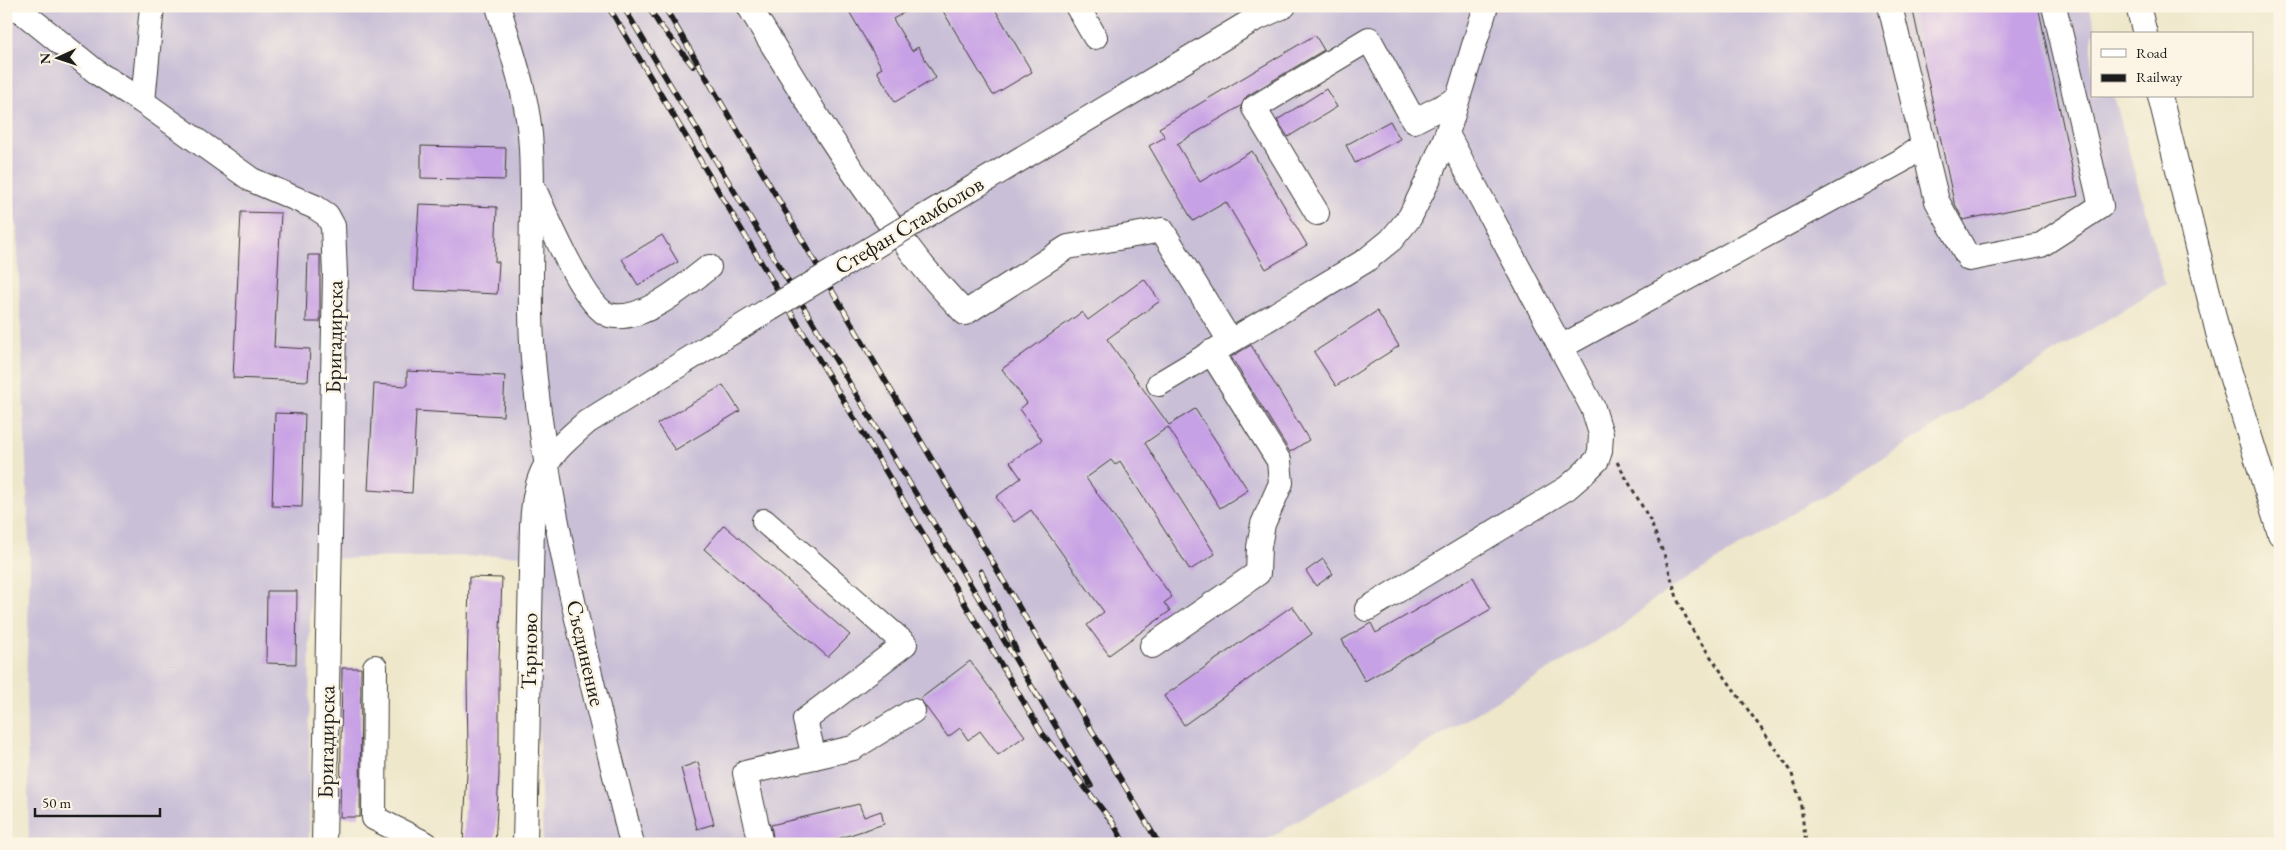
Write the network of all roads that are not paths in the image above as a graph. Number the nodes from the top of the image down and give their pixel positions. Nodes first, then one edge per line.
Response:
1 (8, 6) edge
2 (152, 6) edge
3 (498, 6) edge
4 (749, 6) edge
5 (1077, 6) edge
6 (1284, 6) edge
7 (1486, 6) edge
8 (1890, 6) edge
9 (2054, 6) edge
10 (2138, 6) edge
11 (2144, 32) edge
12 (1095, 37) dead end
13 (2160, 98) edge
14 (1457, 99) junction
15 (143, 102) junction
16 (1447, 134) junction
17 (1924, 144) junction
18 (532, 186) junction
19 (1317, 213) dead end
20 (710, 267) dead end
21 (1220, 347) junction
22 (1561, 347) junction
23 (1159, 384) dead end
24 (546, 461) junction
25 (764, 520) dead end
26 (2280, 534) edge
27 (1367, 609) dead end
28 (1152, 646) dead end
29 (375, 667) dead end
30 (913, 711) dead end
31 (814, 757) junction
32 (324, 844) edge
33 (426, 844) edge
34 (525, 844) edge
35 (632, 844) edge
36 (761, 844) edge

1 - 15 street, Бригадирска
2 - 15 street
3 - 18 street, Съединение
4 - 21 street
5 - 12 street
6 - 24 street, Стефан Стамболов, bridge
7 - 14 street
8 - 17 street
9 - 17 street
10 - 11 street
13 - 26 street
14 - 16 street
14 - 19 street
15 - 32 street, Бригадирска
16 - 21 street
16 - 22 street
17 - 22 street
18 - 20 street
18 - 24 street, Съединение
21 - 23 street
21 - 28 street
22 - 27 street
24 - 34 street, Търново
24 - 35 street, Съединение
25 - 31 street
29 - 33 street
30 - 31 street
31 - 36 street

